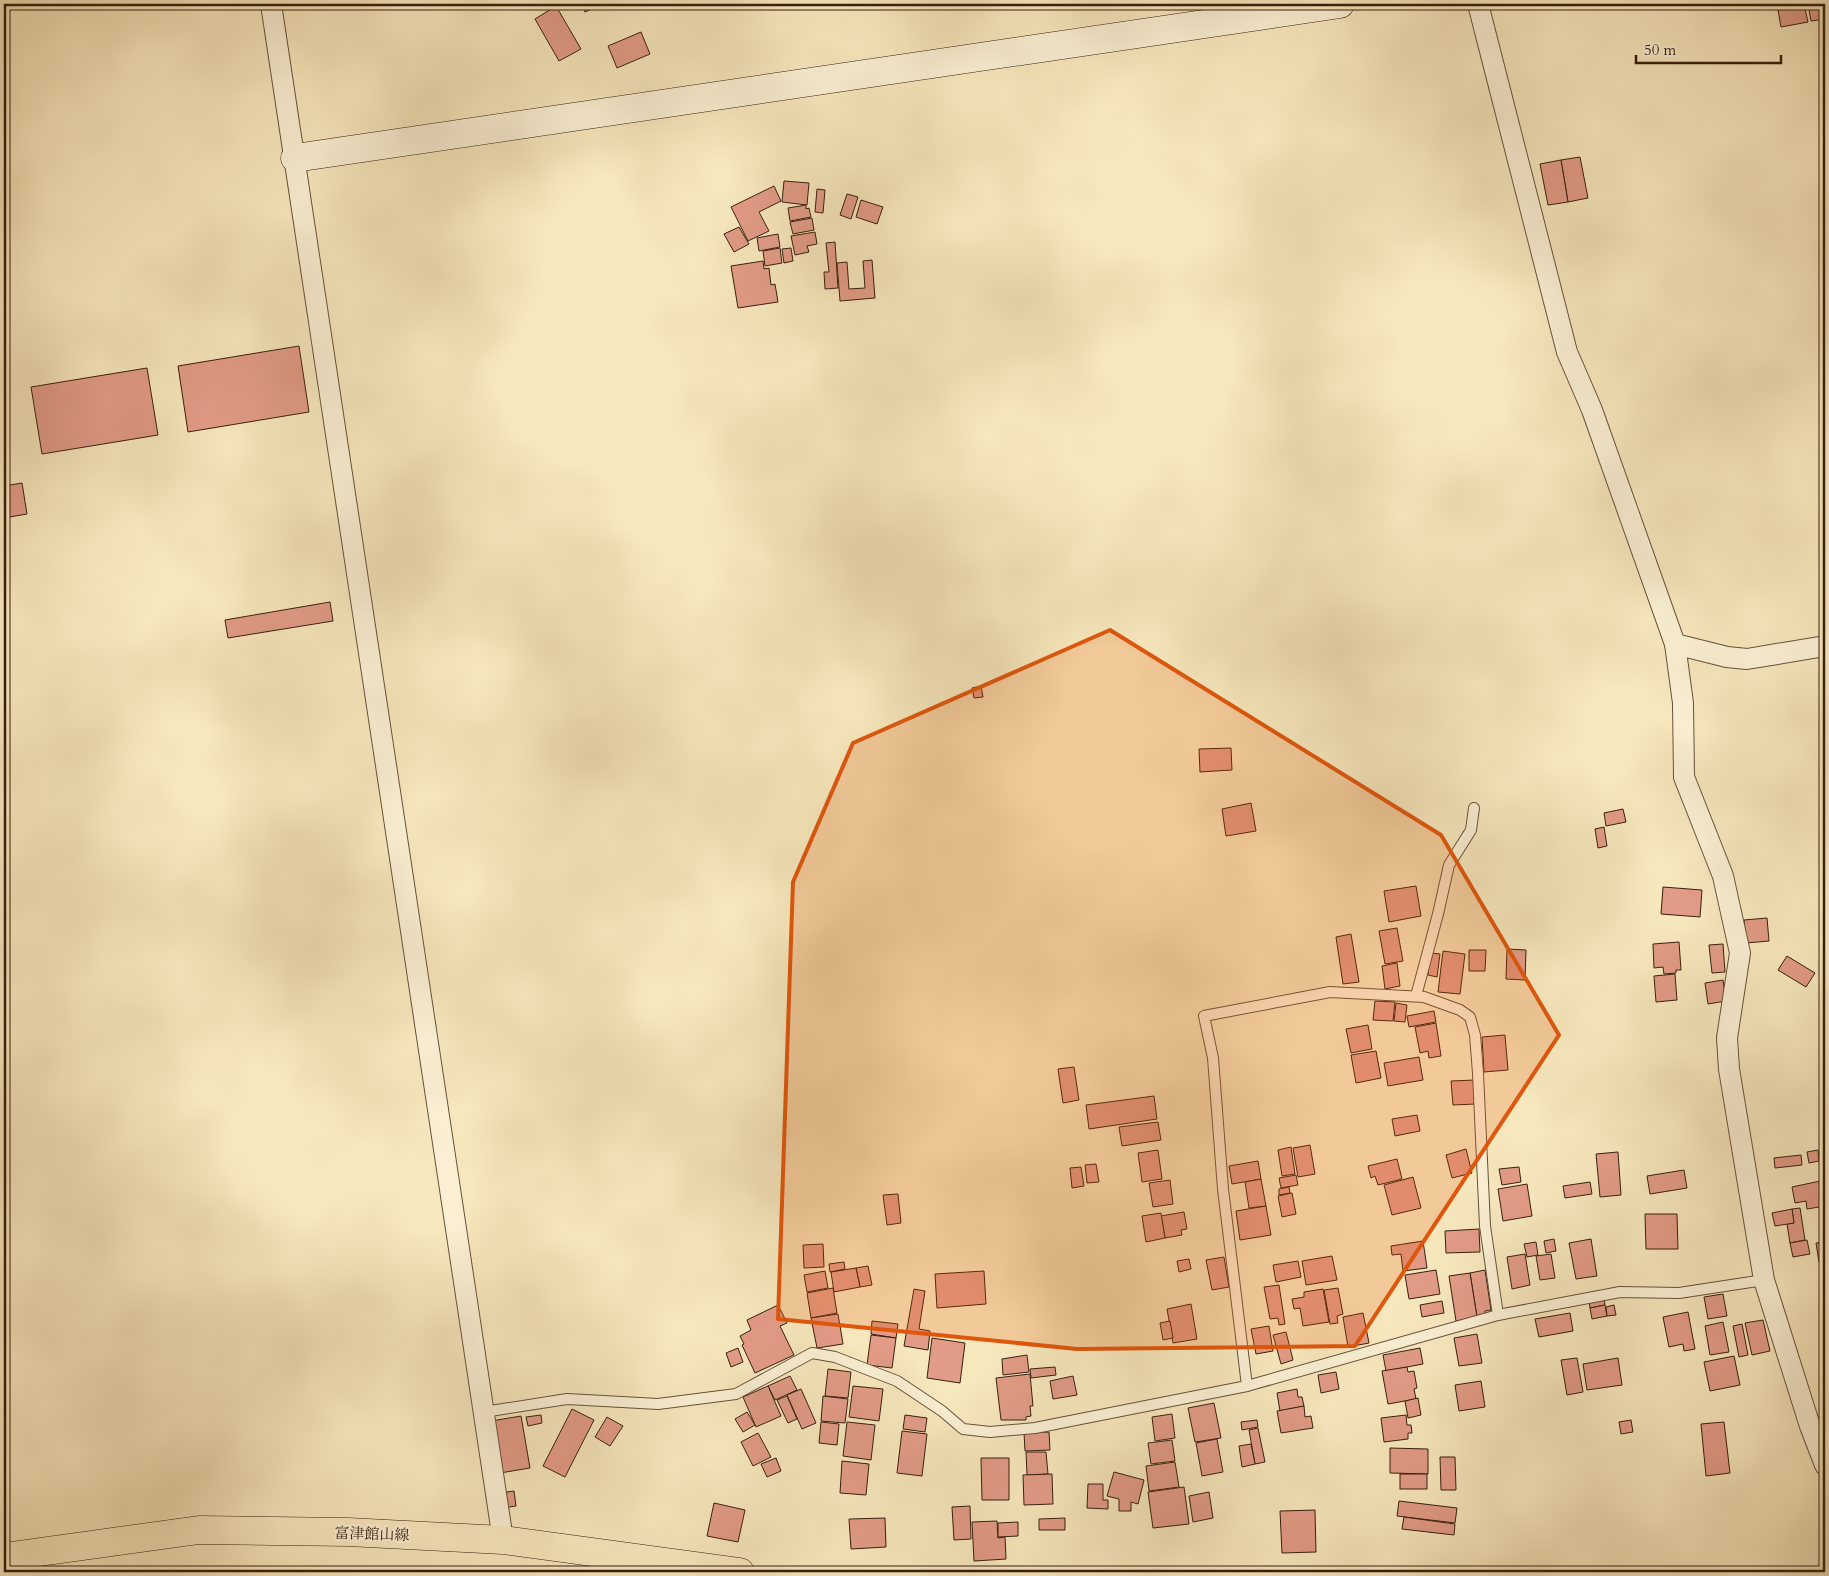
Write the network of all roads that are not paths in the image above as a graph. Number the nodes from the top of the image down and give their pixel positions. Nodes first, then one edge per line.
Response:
1 (271, 4) edge
2 (1340, 4) edge
3 (1478, 4) edge
4 (294, 158) junction
5 (1675, 644) junction
6 (1825, 646) edge
7 (1474, 808) dead end
8 (1416, 996) junction
9 (1764, 1280) junction
10 (1498, 1315) junction
11 (1247, 1386) junction
12 (484, 1412) junction
13 (1818, 1423) edge
14 (1825, 1465) edge
15 (503, 1540) junction
16 (4, 1556) edge
17 (740, 1572) edge

1 - 4 street
2 - 4 street
3 - 5 street
4 - 12 street
5 - 6 street
5 - 9 street
7 - 8 lane
8 - 10 lane
8 - 11 lane
9 - 10 lane
9 - 13 street
10 - 11 lane
11 - 12 lane
12 - 15 street
13 - 14 street
15 - 16 main road, 富津館山線
15 - 17 main road, 富津館山線

